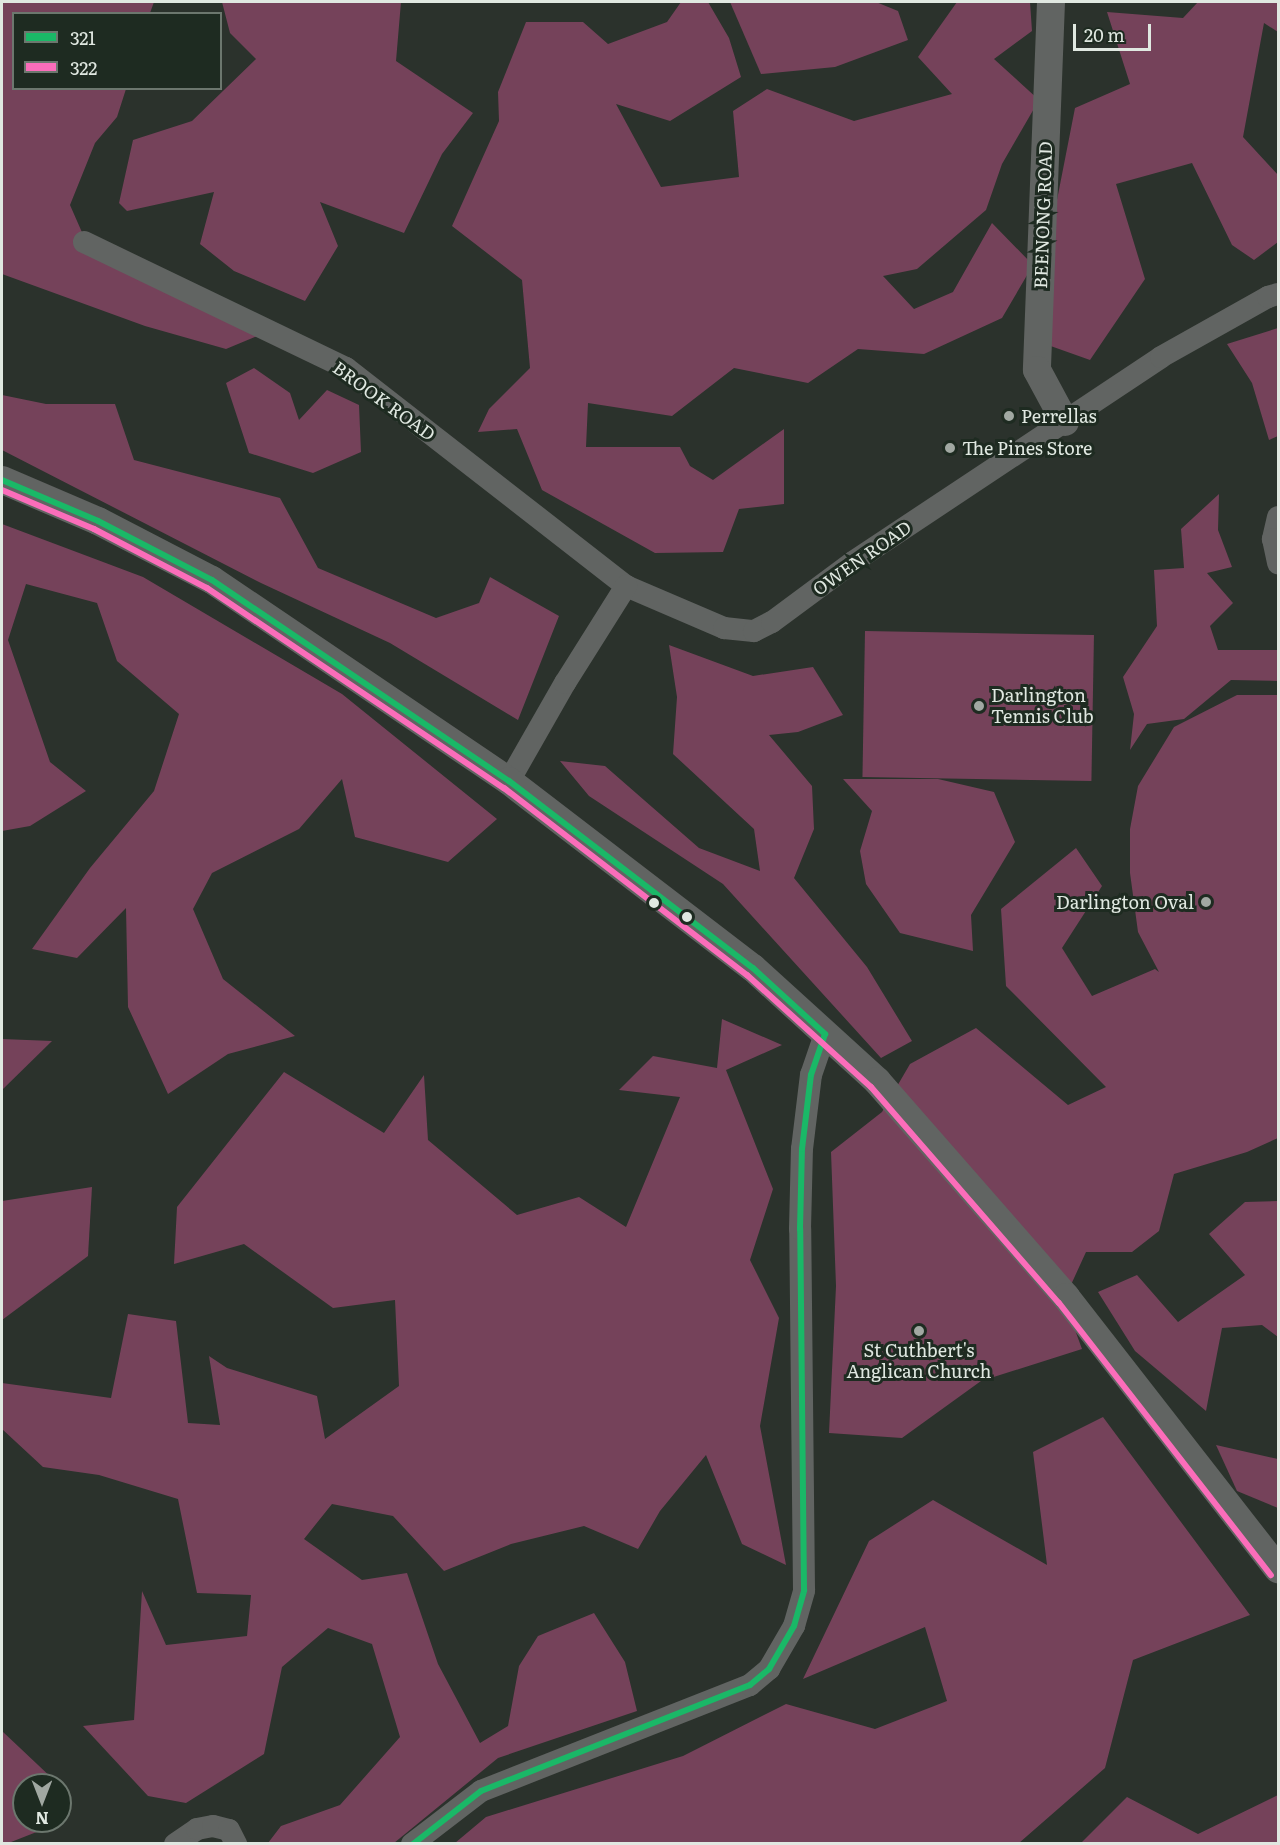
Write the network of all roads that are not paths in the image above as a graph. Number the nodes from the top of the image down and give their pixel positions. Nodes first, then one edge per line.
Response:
1 (1051, 2) edge
2 (84, 242) dead end
3 (1278, 294) edge
4 (1065, 422) junction
5 (2, 480) edge
6 (1278, 517) edge
7 (1278, 563) edge
8 (626, 586) junction
9 (509, 781) junction
10 (825, 1034) junction
11 (1278, 1569) edge
12 (175, 1844) edge
13 (236, 1844) edge
14 (412, 1844) edge

1 - 4 street, BEENONG ROAD
2 - 8 street, BROOK ROAD
3 - 4 street, OWEN ROAD
4 - 8 street, OWEN ROAD
5 - 9 street
6 - 7 street
8 - 9 street
9 - 10 street
10 - 11 street
10 - 14 street
12 - 13 street

